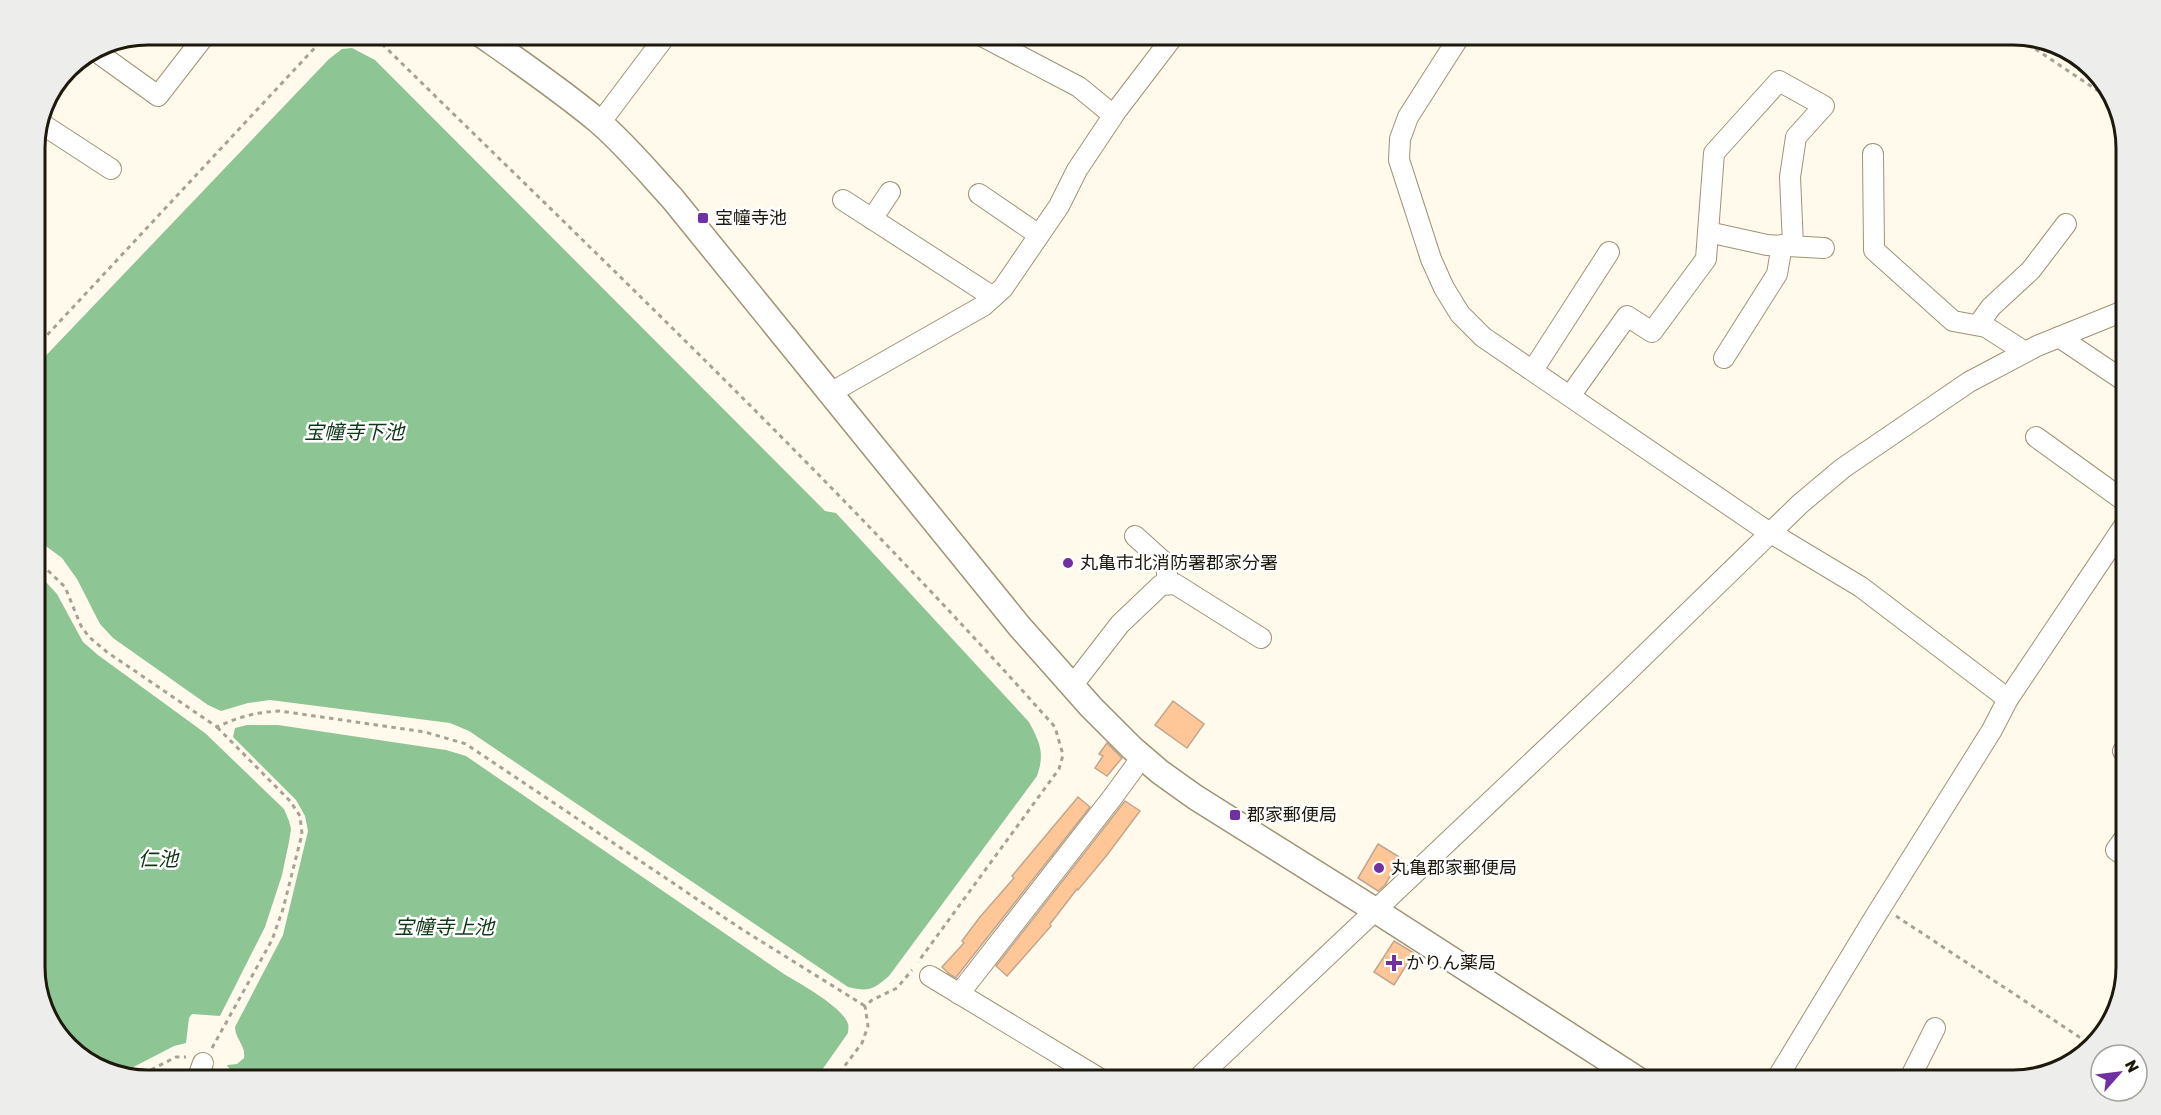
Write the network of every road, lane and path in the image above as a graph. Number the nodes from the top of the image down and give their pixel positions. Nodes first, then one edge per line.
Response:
1 (197, 45) edge
2 (317, 45) edge
3 (383, 45) edge
4 (496, 45) edge
5 (659, 45) edge
6 (999, 45) edge
7 (1167, 45) edge
8 (1454, 45) edge
9 (2032, 47) edge
10 (102, 56) edge
11 (2100, 92) edge
12 (1113, 115) junction
13 (600, 123) junction
14 (47, 127) edge
15 (1873, 154) dead end
16 (111, 170) dead end
17 (890, 192) dead end
18 (979, 194) dead end
19 (843, 200) dead end
20 (872, 219) junction
21 (2066, 224) dead end
22 (1708, 232) junction
23 (1039, 235) junction
24 (1788, 245) junction
25 (1824, 248) dead end
26 (1609, 252) dead end
27 (993, 297) junction
28 (2116, 314) edge
29 (1978, 325) junction
30 (45, 337) edge
31 (2060, 337) junction
32 (2025, 352) junction
33 (1724, 358) dead end
34 (1533, 370) junction
35 (2116, 375) edge
36 (830, 393) junction
37 (1570, 396) junction
38 (2036, 436) dead end
39 (2116, 495) edge
40 (1770, 533) junction
41 (1134, 536) dead end
42 (2116, 538) edge
43 (45, 568) edge
44 (1167, 584) junction
45 (1261, 638) dead end
46 (1072, 686) junction
47 (2008, 699) junction
48 (217, 727) junction
49 (1142, 756) junction
50 (1375, 910) junction
51 (1873, 920) junction
52 (930, 976) dead end
53 (958, 994) junction
54 (865, 1006) junction
55 (1935, 1028) dead end
56 (2085, 1041) edge
57 (151, 1070) edge
58 (199, 1070) edge
59 (201, 1070) edge
60 (842, 1070) edge
61 (1085, 1070) edge
62 (1207, 1070) edge
63 (1623, 1070) edge
64 (1782, 1070) edge
65 (1914, 1070) edge

1 - 10 street
2 - 30 path
3 - 54 path
4 - 13 street
5 - 13 street
6 - 12 street
7 - 12 street
8 - 34 street
9 - 11 path
12 - 23 street
13 - 36 street
14 - 16 street
15 - 29 street
17 - 20 street
18 - 23 street
19 - 20 street
20 - 27 street
21 - 29 street
22 - 24 street
22 - 24 street
22 - 37 street
23 - 27 street
24 - 25 street
24 - 33 street
26 - 34 street
27 - 36 street
28 - 31 street
29 - 32 street
31 - 32 street
31 - 35 street
32 - 40 street
34 - 37 street
36 - 46 street
37 - 40 street
38 - 39 street
40 - 47 street
40 - 50 street
41 - 44 street
42 - 47 street
43 - 48 path
44 - 45 street
44 - 46 street
46 - 49 street
47 - 51 street
48 - 54 path
48 - 59 path
49 - 50 street
49 - 53 street
50 - 62 street
50 - 63 street
51 - 56 path
51 - 64 street
52 - 53 street
53 - 61 street
54 - 60 path
55 - 65 street
57 - 58 path

